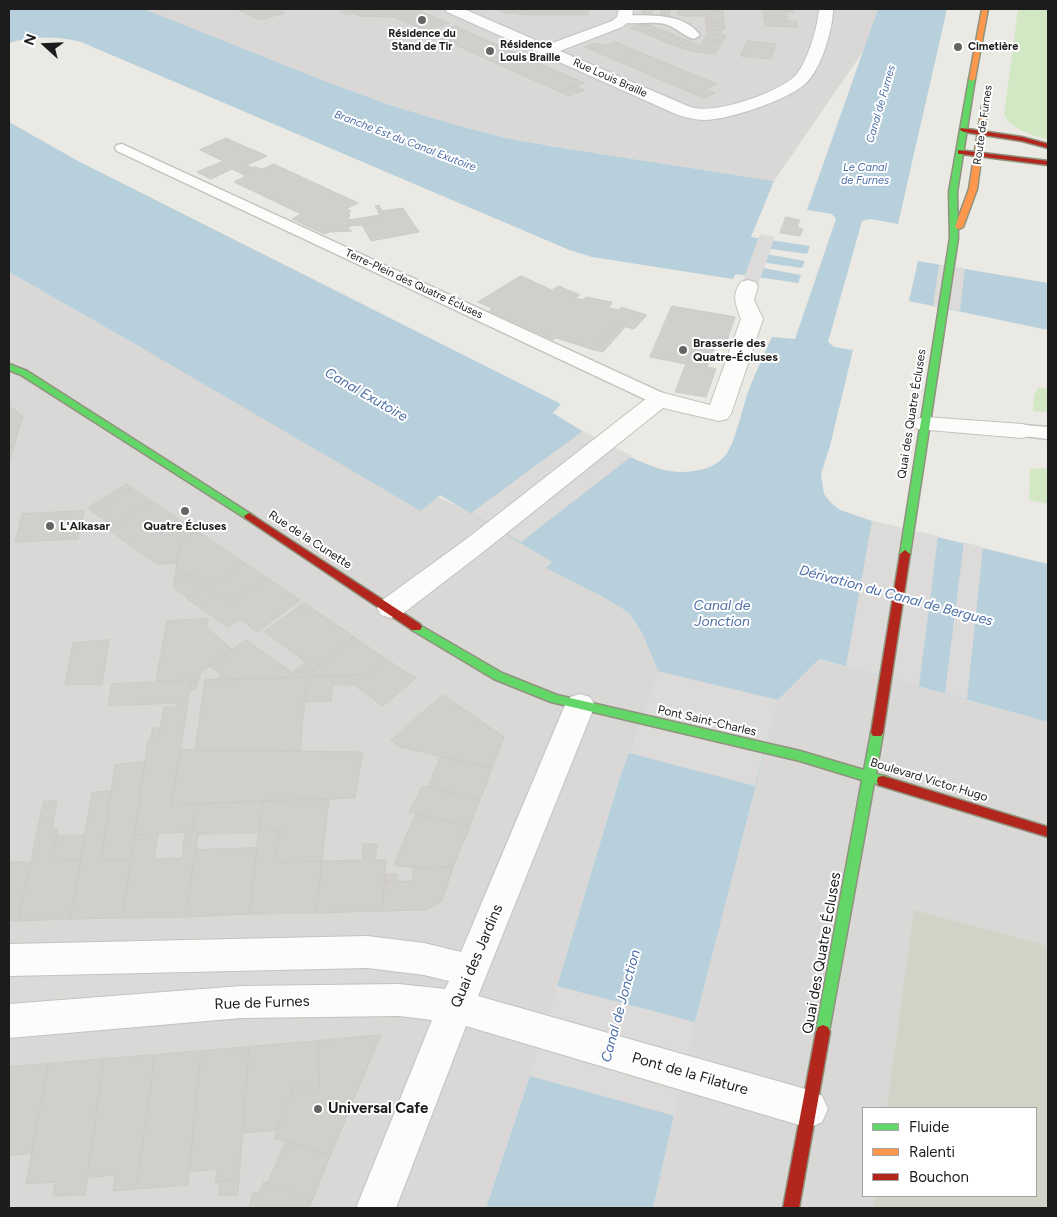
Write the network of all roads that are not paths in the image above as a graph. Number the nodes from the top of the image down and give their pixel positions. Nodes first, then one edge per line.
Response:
1 (452, 9) edge
2 (826, 9) edge
3 (985, 9) edge
4 (625, 14) edge
5 (694, 35) dead end
6 (547, 50) junction
7 (987, 92) dead end
8 (964, 130) junction
9 (982, 132) junction
10 (1048, 146) edge
11 (122, 148) dead end
12 (959, 152) junction
13 (979, 154) junction
14 (1048, 163) edge
15 (954, 238) junction
16 (950, 266) joint
17 (748, 286) dead end
18 (9, 367) edge
19 (660, 399) junction
20 (925, 424) junction
21 (1022, 431) joint
22 (1048, 433) edge
23 (391, 608) junction
24 (594, 708) junction
25 (800, 756) joint
26 (870, 776) junction
27 (1048, 832) edge
28 (9, 960) edge
29 (470, 970) junction
30 (455, 1007) junction
31 (9, 1021) edge
32 (514, 1023) joint
33 (809, 1109) junction
34 (376, 1208) edge
35 (791, 1208) edge

1 - 6 street, Rue Louis Braille
2 - 6 street, Rue Louis Braille
3 - 8 main road, Route de Furnes
4 - 5 lane
4 - 6 street
7 - 9 main road, Route de Furnes
8 - 9 main road
8 - 12 main road, Route de Furnes
9 - 10 main road
9 - 13 main road, Route de Furnes
11 - 19 lane, Terre-Plein des Quatre Écluses
12 - 13 main road
12 - 15 main road, Route de Furnes
13 - 14 main road
13 - 15 main road, Route de Furnes
15 - 16 main road, Route de Furnes
16 - 20 main road, Quai des Quatre Écluses
17 - 19 street
18 - 23 main road, Rue de la Cunette
19 - 23 street
20 - 21 street
20 - 26 main road, Quai des Quatre Écluses
21 - 22 lane
23 - 24 main road, Rue de la Cunette
24 - 25 main road, Pont Saint-Charles
24 - 29 street, Quai des Jardins
25 - 26 main road, Boulevard Victor Hugo
26 - 27 main road, Boulevard Victor Hugo
26 - 33 main road, Quai des Quatre Écluses
28 - 29 street
29 - 30 street, Quai des Jardins
30 - 31 street, Rue de Furnes
30 - 32 street, Rue de Furnes
30 - 34 street, Quai des Jardins
32 - 33 street, Pont de la Filature
33 - 35 main road, Quai des Quatre Écluses

